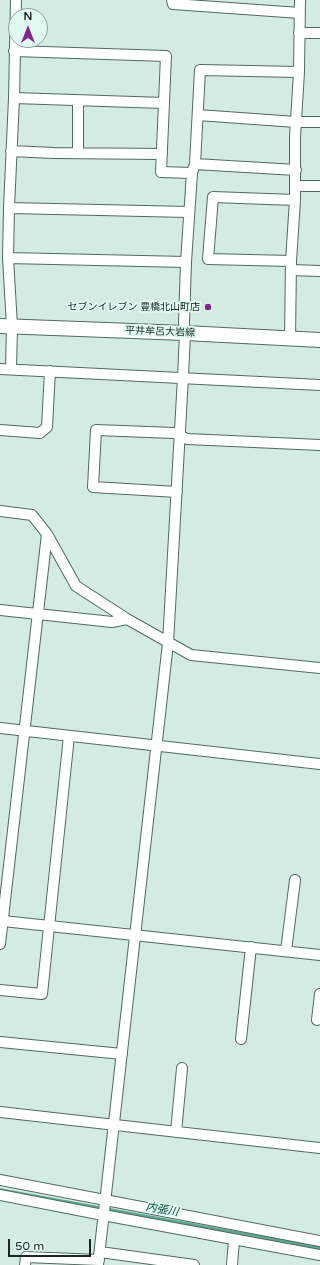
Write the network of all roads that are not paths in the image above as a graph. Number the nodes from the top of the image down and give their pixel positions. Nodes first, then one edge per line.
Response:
1 (16, 0) edge
2 (172, 0) edge
3 (300, 0) edge
4 (300, 13) junction
5 (299, 33) junction
6 (320, 33) edge
7 (14, 51) junction
8 (299, 72) junction
9 (14, 98) junction
10 (78, 101) junction
11 (164, 103) junction
12 (198, 115) junction
13 (296, 122) junction
14 (320, 122) edge
15 (11, 151) junction
16 (78, 153) junction
17 (162, 154) junction
18 (193, 169) junction
19 (296, 170) junction
20 (295, 186) junction
21 (320, 186) edge
22 (295, 200) junction
23 (9, 208) junction
24 (189, 212) junction
25 (8, 258) junction
26 (186, 262) junction
27 (291, 266) junction
28 (320, 271) edge
29 (6, 326) edge
30 (185, 333) junction
31 (290, 339) junction
32 (320, 340) edge
33 (0, 369) edge
34 (11, 369) junction
35 (50, 371) junction
36 (183, 377) junction
37 (320, 385) edge
38 (0, 430) edge
39 (180, 436) junction
40 (320, 445) edge
41 (177, 492) junction
42 (0, 511) edge
43 (47, 534) junction
44 (0, 610) edge
45 (38, 614) junction
46 (127, 619) junction
47 (168, 642) junction
48 (320, 668) edge
49 (0, 728) edge
50 (25, 731) junction
51 (69, 736) junction
52 (157, 746) junction
53 (320, 764) edge
54 (295, 880) dead end
55 (3, 921) junction
56 (49, 926) junction
57 (135, 935) junction
58 (0, 944) edge
59 (251, 947) junction
60 (286, 951) junction
61 (320, 955) edge
62 (0, 990) edge
63 (320, 994) edge
64 (317, 1020) dead end
65 (241, 1039) dead end
66 (0, 1042) edge
67 (122, 1054) junction
68 (182, 1068) dead end
69 (0, 1112) edge
70 (114, 1125) junction
71 (176, 1132) junction
72 (320, 1148) edge
73 (0, 1180) edge
74 (0, 1195) edge
75 (106, 1200) junction
76 (103, 1215) junction
77 (234, 1240) junction
78 (320, 1242) edge
79 (320, 1255) edge
80 (99, 1259) edge
81 (25, 1265) edge
82 (194, 1265) edge
83 (232, 1265) edge

1 - 7 street
2 - 4 street
3 - 4 street
4 - 5 street
5 - 6 street
5 - 8 street
7 - 9 street
7 - 11 street
8 - 12 street
8 - 13 street
9 - 10 street
9 - 15 street
10 - 11 street
10 - 16 street
11 - 17 street
12 - 13 street
12 - 18 street
13 - 14 street
13 - 19 street
15 - 16 street
15 - 23 street
16 - 17 street
17 - 18 street
18 - 19 street
18 - 24 street
19 - 20 street
20 - 21 street
20 - 22 street
22 - 27 street
22 - 27 street
23 - 24 street
23 - 25 street
24 - 26 street
25 - 26 street
25 - 29 street
26 - 30 street
27 - 28 street
27 - 31 street
29 - 30 main road, 平井牟呂大岩線
29 - 34 street
30 - 31 main road, 平井牟呂大岩線
30 - 36 street
31 - 32 main road, 平井牟呂大岩線
33 - 34 street
34 - 35 street
35 - 36 street
35 - 38 street
36 - 37 street
36 - 39 street
39 - 40 street
39 - 41 street
39 - 41 street
41 - 47 street
42 - 43 street
43 - 45 street
43 - 46 street
44 - 45 street
45 - 46 street
45 - 50 street
46 - 47 street
47 - 48 street
47 - 52 street
49 - 50 street
50 - 51 street
50 - 55 street
51 - 52 street
51 - 56 street
52 - 53 street
52 - 57 street
54 - 60 street
55 - 56 street
55 - 58 street
56 - 57 street
56 - 62 street
57 - 59 street
57 - 67 street
59 - 60 street
59 - 65 street
60 - 61 street
63 - 64 street
66 - 67 street
67 - 70 street
68 - 71 street
69 - 70 street
70 - 71 street
70 - 75 street
71 - 72 street
73 - 75 street
74 - 76 street
75 - 76 street
75 - 78 street
76 - 77 street
76 - 80 street
77 - 79 street
77 - 83 street
80 - 81 street
80 - 82 street

